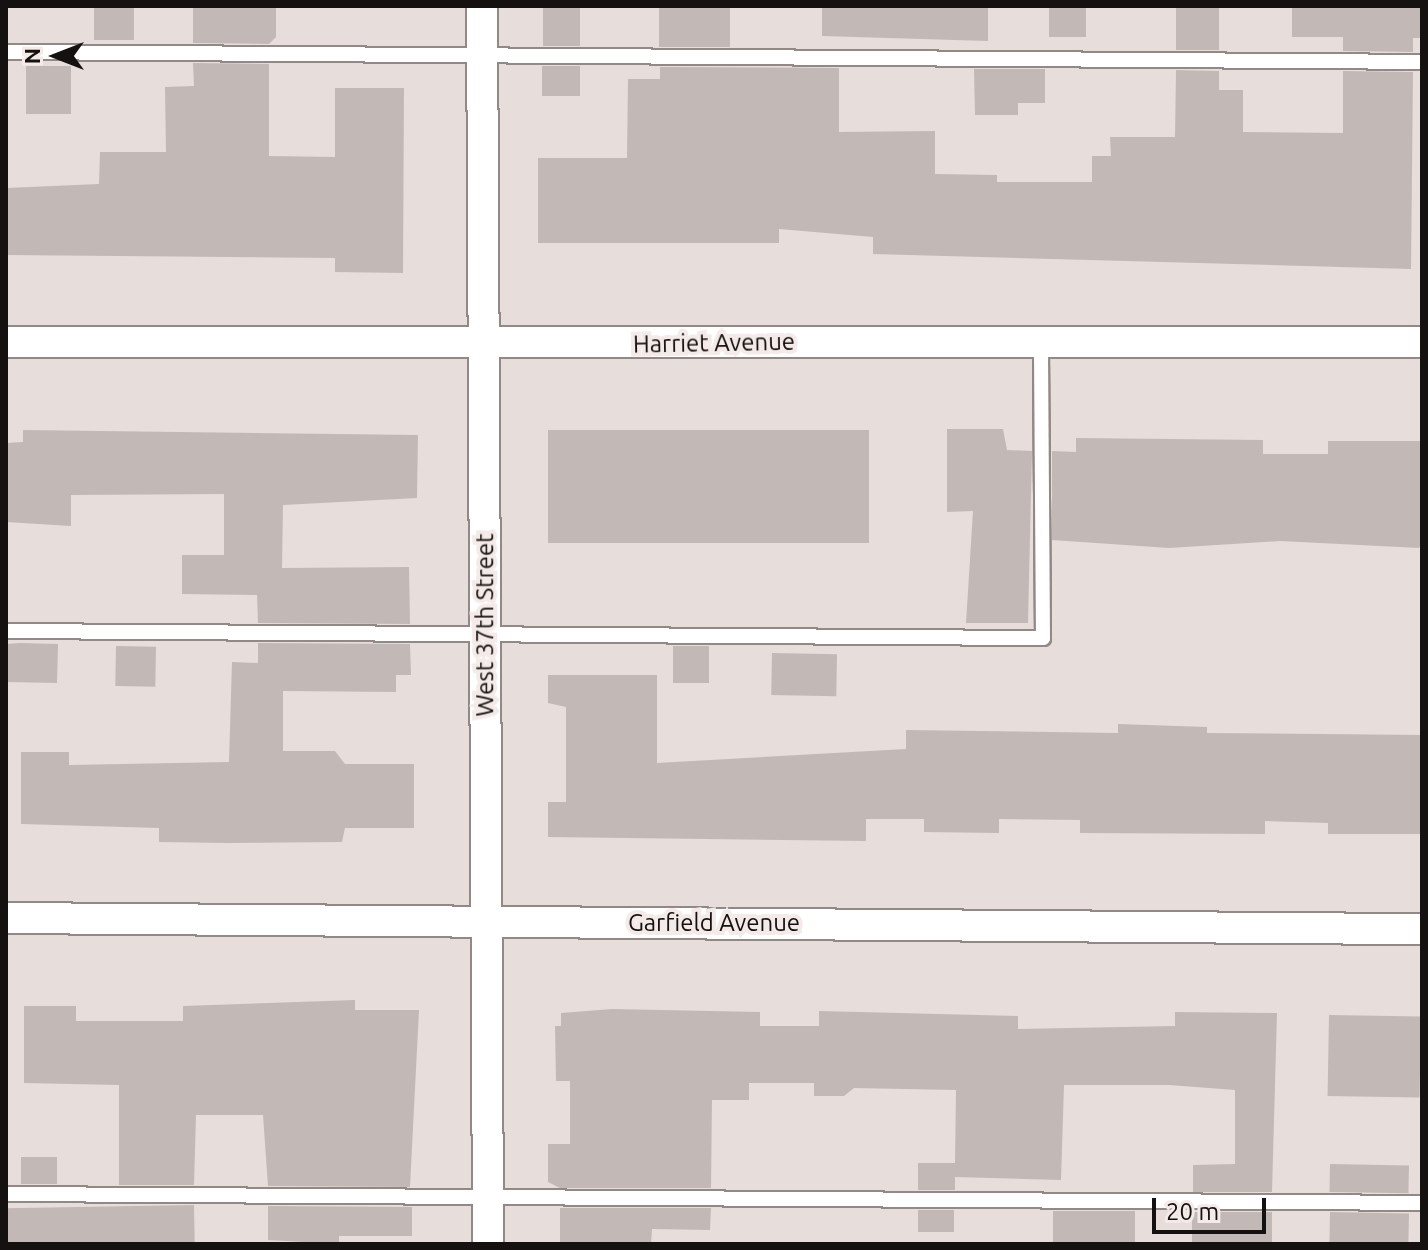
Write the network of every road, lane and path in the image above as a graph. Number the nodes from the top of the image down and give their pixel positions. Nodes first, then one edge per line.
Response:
1 (482, 6) edge
2 (6, 52) edge
3 (482, 55) junction
4 (1422, 62) edge
5 (1041, 339) junction
6 (6, 342) edge
7 (1422, 342) edge
8 (484, 345) junction
9 (6, 631) edge
10 (485, 633) junction
11 (6, 918) edge
12 (486, 921) junction
13 (1422, 929) edge
14 (6, 1194) edge
15 (488, 1196) junction
16 (1422, 1203) edge
17 (488, 1244) edge

1 - 3 street, West 37th Street
2 - 3 lane
3 - 4 lane
3 - 8 street, West 37th Street
5 - 7 street, Harriet Avenue
5 - 8 street, Harriet Avenue
5 - 10 lane
6 - 8 street, Harriet Avenue
8 - 10 street, West 37th Street
9 - 10 lane
10 - 12 street, West 37th Street
11 - 12 street, Garfield Avenue
12 - 13 street, Garfield Avenue
12 - 15 street, West 37th Street
14 - 15 lane
15 - 16 lane
15 - 17 street, West 37th Street

